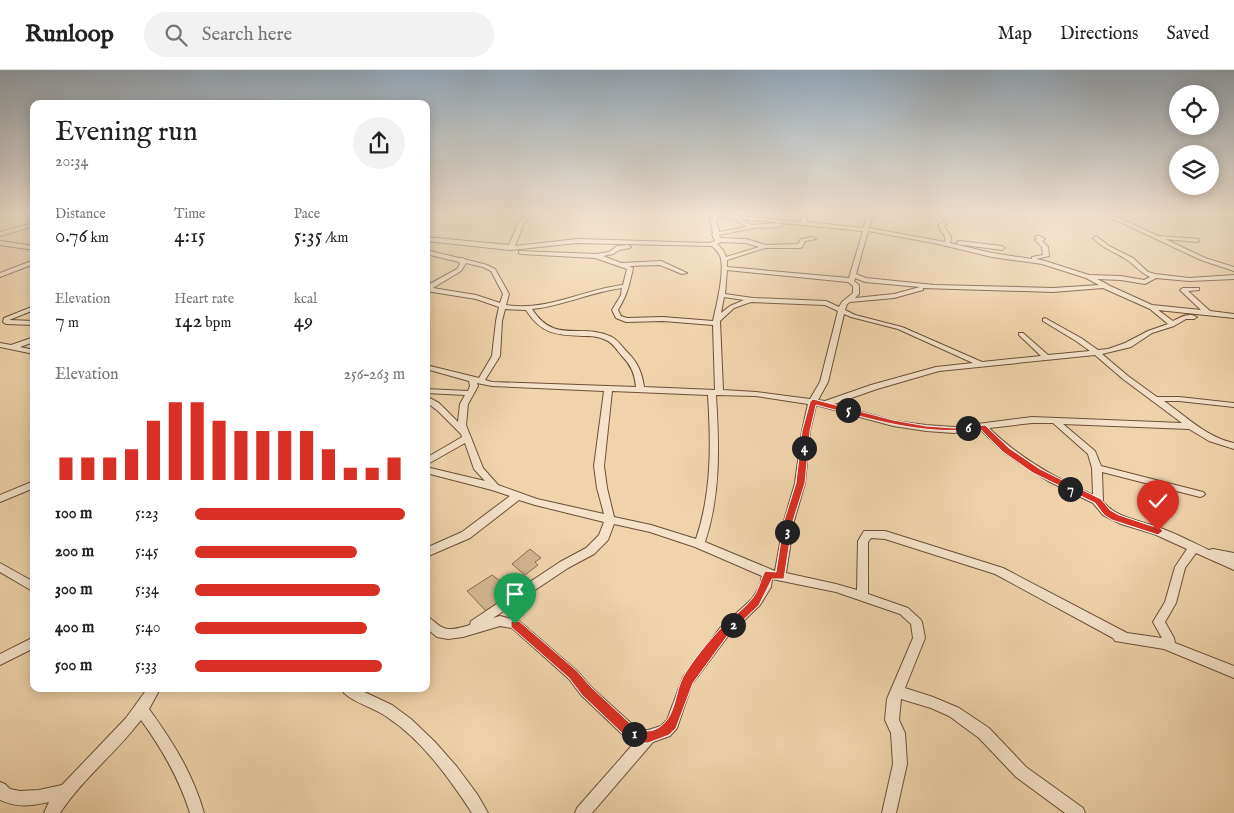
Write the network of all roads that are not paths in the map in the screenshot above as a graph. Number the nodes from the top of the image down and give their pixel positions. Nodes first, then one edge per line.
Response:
1 (447, 247) edge
2 (494, 247) edge
3 (524, 247) edge
4 (629, 247) edge
5 (719, 247) edge
6 (764, 247) joint
7 (776, 247) edge
8 (860, 247) edge
9 (955, 247) edge
10 (990, 247) edge
11 (1045, 247) edge
12 (1106, 247) edge
13 (1176, 247) edge
14 (513, 248) junction
15 (1002, 248) dead end
16 (430, 251) edge
17 (430, 252) edge
18 (596, 256) junction
19 (1012, 258) junction
20 (461, 259) junction
21 (724, 259) junction
22 (30, 264) edge
23 (623, 264) junction
24 (723, 268) junction
25 (1234, 269) edge
26 (0, 273) edge
27 (684, 273) dead end
28 (1156, 276) junction
29 (1088, 277) junction
30 (1234, 277) edge
31 (852, 278) junction
32 (626, 286) junction
33 (430, 287) edge
34 (1108, 287) junction
35 (950, 288) junction
36 (1197, 289) dead end
37 (430, 290) edge
38 (721, 295) junction
39 (753, 300) junction
40 (850, 300) junction
41 (1151, 307) junction
42 (503, 308) junction
43 (528, 308) junction
44 (842, 309) junction
45 (30, 310) edge
46 (1211, 313) junction
47 (1221, 316) junction
48 (1234, 316) edge
49 (4, 320) edge
50 (1045, 320) dead end
51 (717, 321) junction
52 (1234, 322) edge
53 (30, 323) edge
54 (1172, 324) junction
55 (0, 328) edge
56 (1021, 334) dead end
57 (30, 340) edge
58 (0, 345) edge
59 (11, 347) junction
60 (0, 351) edge
61 (30, 351) edge
62 (1096, 353) junction
63 (1061, 354) junction
64 (1046, 357) junction
65 (980, 363) junction
66 (1107, 364) junction
67 (430, 368) edge
68 (477, 380) junction
69 (608, 388) junction
70 (640, 388) junction
71 (430, 391) edge
72 (715, 391) junction
73 (469, 393) junction
74 (1156, 399) junction
75 (430, 400) edge
76 (813, 402) junction
77 (826, 404) junction
78 (1234, 405) edge
79 (1054, 420) junction
80 (982, 426) junction
81 (1190, 426) junction
82 (466, 435) junction
83 (1234, 446) edge
84 (430, 459) edge
85 (1097, 468) junction
86 (430, 471) edge
87 (30, 486) edge
88 (495, 487) junction
89 (1200, 494) dead end
90 (517, 496) junction
91 (0, 499) edge
92 (1098, 501) junction
93 (610, 520) junction
94 (699, 544) junction
95 (1197, 549) junction
96 (430, 550) edge
97 (1234, 557) edge
98 (1234, 566) edge
99 (0, 567) edge
100 (774, 575) junction
101 (30, 586) edge
102 (862, 597) junction
103 (430, 624) edge
104 (463, 632) junction
105 (30, 644) edge
106 (1169, 645) junction
107 (0, 660) edge
108 (1234, 672) edge
109 (153, 692) edge
110 (353, 692) edge
111 (897, 692) junction
112 (142, 710) junction
113 (648, 737) junction
114 (0, 789) edge
115 (64, 792) junction
116 (51, 813) edge
117 (197, 813) edge
118 (481, 813) edge
119 (582, 813) edge
120 (889, 813) edge
121 (1078, 813) edge

1 - 16 street
2 - 14 street
3 - 14 street
4 - 18 street
5 - 21 street
6 - 7 street
6 - 21 street
8 - 31 street
9 - 19 street
10 - 15 street
11 - 19 street
12 - 28 street
13 - 25 street
14 - 18 street
17 - 20 street
18 - 23 street
19 - 29 street
20 - 33 street
20 - 42 street
21 - 24 street
22 - 26 street
23 - 27 street
23 - 32 street
24 - 31 street
24 - 38 street
28 - 29 street
28 - 30 street
29 - 34 street
31 - 35 street
31 - 40 street
32 - 43 street
32 - 51 street
34 - 35 street
34 - 41 street
35 - 40 street
36 - 46 street
37 - 42 street
38 - 39 street
38 - 51 street
39 - 44 street
39 - 51 street
40 - 44 street
41 - 46 street
41 - 54 street
42 - 43 street
42 - 68 street
43 - 70 street
44 - 65 street
44 - 76 street
45 - 49 street
46 - 47 street
46 - 48 street
47 - 52 street
47 - 54 street
49 - 53 street
49 - 55 street
50 - 62 street
51 - 72 street
54 - 62 street
56 - 64 street
57 - 59 street
58 - 59 street
59 - 60 street
59 - 61 street
62 - 63 street
62 - 66 street
63 - 64 street
63 - 66 street
64 - 65 street
65 - 77 street
66 - 74 street
67 - 68 street
68 - 69 street
68 - 73 street
69 - 70 street
69 - 93 street
70 - 72 street
71 - 73 street
72 - 76 street
72 - 94 street
73 - 82 street
74 - 78 street
74 - 81 street
75 - 82 street
76 - 77 street
76 - 100 street
77 - 80 street
79 - 80 street
79 - 81 street
79 - 85 street
80 - 92 street
81 - 83 street
82 - 84 street
82 - 88 street
85 - 89 street
85 - 92 street
86 - 88 street
87 - 91 street
88 - 90 street
90 - 93 street
90 - 96 street
92 - 95 street
93 - 94 street
93 - 104 street
94 - 100 street
95 - 97 street
95 - 98 street
95 - 106 street
99 - 101 street
100 - 102 street
100 - 113 street
102 - 106 street
102 - 111 street
103 - 104 street
104 - 113 street
105 - 107 street
106 - 108 street
109 - 112 street
110 - 118 street
111 - 120 street
111 - 121 street
112 - 115 street
112 - 117 street
113 - 119 street
114 - 115 street
115 - 116 street

